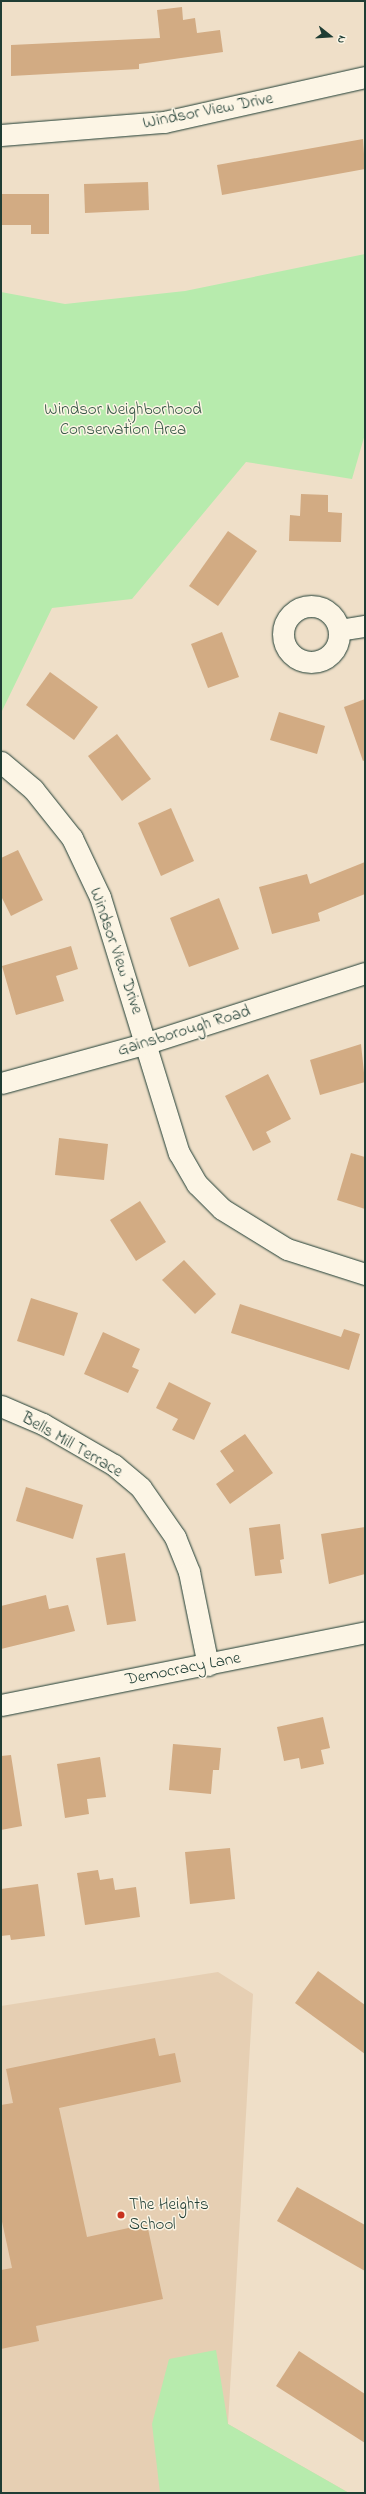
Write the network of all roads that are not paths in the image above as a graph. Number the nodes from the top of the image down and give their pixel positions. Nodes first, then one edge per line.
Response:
1 (365, 77) edge
2 (1, 135) edge
3 (365, 626) edge
4 (339, 630) dead end
5 (1, 762) edge
6 (365, 973) edge
7 (147, 1043) junction
8 (1, 1083) edge
9 (365, 1274) edge
10 (1, 1406) edge
11 (365, 1632) edge
12 (208, 1665) junction
13 (1, 1705) edge

1 - 2 street, Windsor View Drive
3 - 4 street
5 - 7 street, Windsor View Drive
6 - 7 street, Gainsborough Road
7 - 8 street, Gainsborough Road
7 - 9 street, Windsor View Drive
10 - 12 street, Bells Mill Terrace
11 - 12 street, Democracy Lane
12 - 13 street, Democracy Lane

